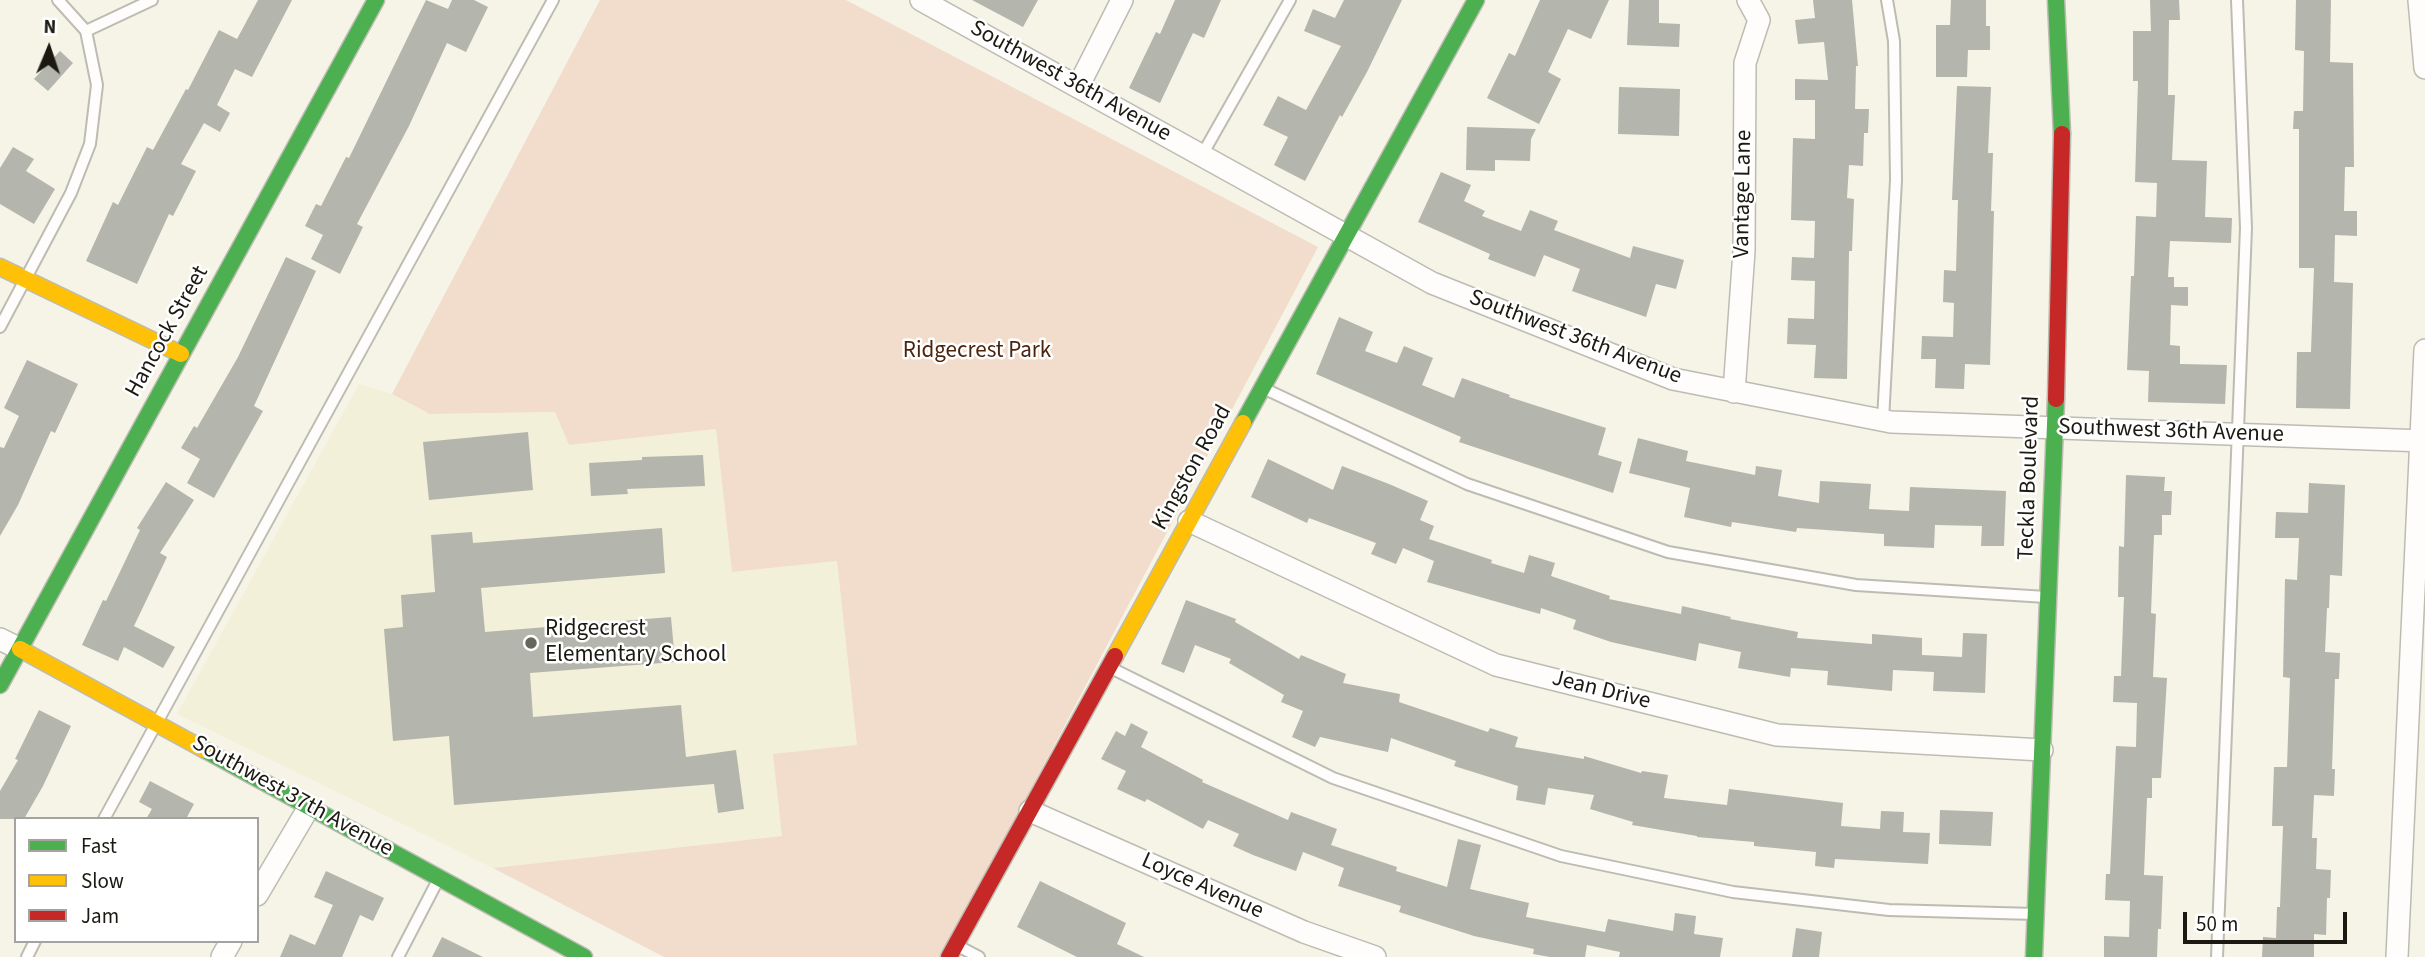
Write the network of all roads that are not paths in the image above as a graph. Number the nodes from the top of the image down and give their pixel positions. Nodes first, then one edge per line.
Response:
1 (58, 0) edge
2 (152, 0) edge
3 (376, 0) edge
4 (553, 0) edge
5 (921, 0) edge
6 (1122, 0) edge
7 (1290, 0) edge
8 (1476, 0) edge
9 (1748, 0) edge
10 (1887, 0) edge
11 (2056, 0) edge
12 (2237, 0) edge
13 (2419, 0) edge
14 (86, 31) junction
15 (2425, 68) edge
16 (1078, 87) junction
17 (1202, 155) junction
18 (1346, 235) junction
19 (0, 267) edge
20 (26, 279) junction
21 (0, 327) edge
22 (2425, 350) edge
23 (181, 354) junction
24 (1262, 388) junction
25 (1734, 391) junction
26 (1883, 421) junction
27 (2055, 428) junction
28 (2236, 434) junction
29 (2423, 441) edge
30 (1189, 521) junction
31 (2048, 597) junction
32 (0, 639) edge
33 (20, 649) junction
34 (1109, 667) junction
35 (0, 685) edge
36 (157, 723) junction
37 (2042, 750) junction
38 (309, 807) junction
39 (1030, 811) junction
40 (105, 817) edge
41 (439, 878) junction
42 (259, 892) edge
43 (2035, 914) junction
44 (952, 951) edge
45 (398, 957) edge
46 (584, 957) edge
47 (979, 957) edge
48 (1376, 957) edge
49 (2034, 957) edge
50 (2217, 957) edge
51 (2397, 957) edge

1 - 14 lane
2 - 14 lane
3 - 23 street, Hancock Street
4 - 36 lane
5 - 16 street, Southwest 36th Avenue
6 - 16 street
7 - 17 lane
8 - 18 street, Kingston Road
9 - 25 street, Vantage Lane
10 - 26 lane
11 - 27 street, Teckla Boulevard
12 - 28 lane
13 - 15 street
14 - 20 lane
16 - 17 street, Southwest 36th Avenue
17 - 18 street, Southwest 36th Avenue
18 - 24 street, Kingston Road
18 - 25 street, Southwest 36th Avenue
19 - 20 street
20 - 21 lane
20 - 23 street
22 - 29 street
23 - 33 street, Hancock Street
24 - 30 street, Kingston Road
24 - 31 lane
25 - 26 street, Southwest 36th Avenue
26 - 27 street, Southwest 36th Avenue
27 - 28 street, Southwest 36th Avenue
27 - 31 street, Teckla Boulevard
28 - 29 street, Southwest 36th Avenue
28 - 50 lane
29 - 51 street
30 - 34 street, Kingston Road
30 - 37 street, Jean Drive
31 - 37 street, Teckla Boulevard
32 - 33 street, Southwest 37th Avenue
33 - 35 street, Hancock Street
33 - 36 street, Southwest 37th Avenue
34 - 39 street, Kingston Road
34 - 43 lane
36 - 38 street, Southwest 37th Avenue
36 - 40 lane
37 - 43 street, Teckla Boulevard
38 - 41 street, Southwest 37th Avenue
38 - 42 street
39 - 44 street, Kingston Road
39 - 48 street, Loyce Avenue
41 - 45 lane
41 - 46 street, Southwest 37th Avenue
43 - 49 street, Teckla Boulevard
44 - 47 lane

